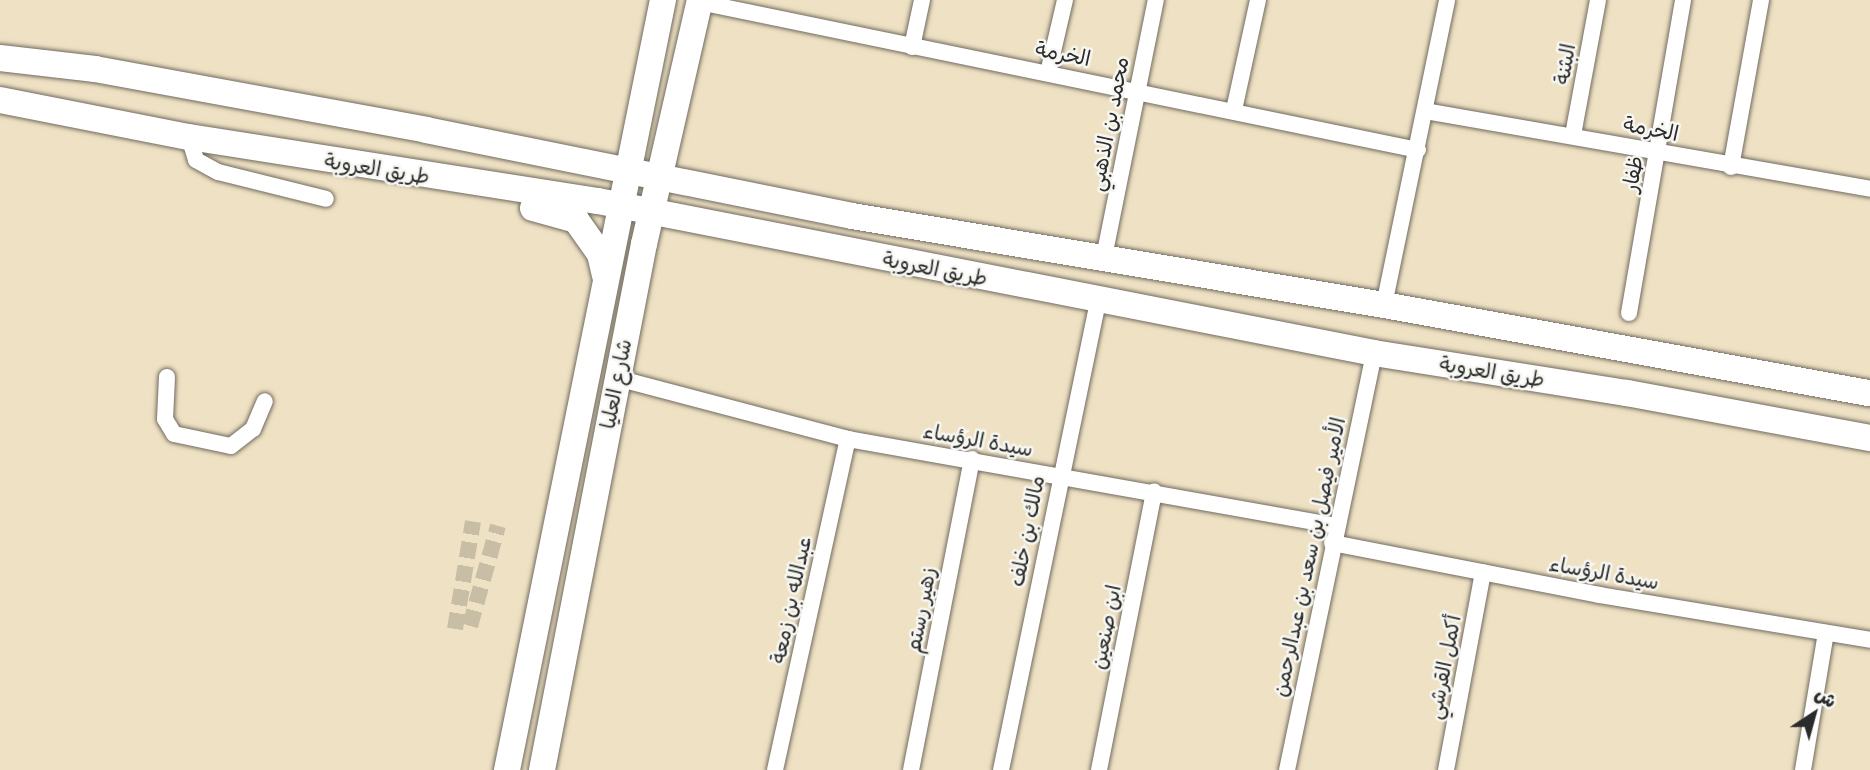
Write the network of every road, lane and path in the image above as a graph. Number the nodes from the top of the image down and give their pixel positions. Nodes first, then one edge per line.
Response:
1 (663, 0) edge
2 (922, 0) edge
3 (1065, 0) edge
4 (1156, 0) edge
5 (1258, 0) edge
6 (1447, 0) edge
7 (1598, 0) edge
8 (1683, 0) edge
9 (1761, 0) edge
10 (700, 1) edge
11 (0, 43) edge
12 (912, 47) junction
13 (0, 58) edge
14 (95, 69) junction
15 (1048, 73) junction
16 (1138, 90) junction
17 (0, 100) edge
18 (1234, 110) junction
19 (1424, 111) junction
20 (0, 115) edge
21 (84, 116) junction
22 (1573, 135) junction
23 (189, 137) junction
24 (1418, 150) junction
25 (1658, 152) junction
26 (1731, 167) junction
27 (627, 170) junction
28 (421, 177) junction
29 (659, 178) junction
30 (1870, 189) edge
31 (326, 198) dead end
32 (619, 206) junction
33 (651, 213) junction
34 (1104, 257) junction
35 (607, 282) junction
36 (1098, 301) junction
37 (1384, 305) junction
38 (1629, 313) dead end
39 (1374, 353) junction
40 (167, 377) dead end
41 (617, 377) junction
42 (1870, 393) edge
43 (265, 401) dead end
44 (1870, 438) edge
45 (848, 439) junction
46 (972, 459) junction
47 (1059, 476) junction
48 (1154, 491) junction
49 (1335, 526) junction
50 (1332, 542) junction
51 (1483, 572) junction
52 (1826, 633) junction
53 (1870, 640) edge
54 (507, 770) edge
55 (542, 770) edge
56 (775, 770) edge
57 (911, 770) edge
58 (1001, 770) edge
59 (1099, 770) edge
60 (1287, 770) edge
61 (1446, 770) edge
62 (1803, 770) edge

1 - 27 main road, شارع العليا
2 - 12 street
3 - 15 street
4 - 16 street, محمد بن الذهبي
5 - 18 street
6 - 19 street
7 - 22 street, البثنة
8 - 25 street, ظفار
9 - 26 street
10 - 12 street, الخرمة
10 - 29 main road, شارع العليا
11 - 14 main road
12 - 15 street, الخرمة
13 - 14 main road, طريق العروبة
14 - 27 main road, طريق العروبة
15 - 16 street, الخرمة
16 - 18 street, الخرمة
16 - 34 street, محمد بن الذهبي
17 - 21 main road, طريق العروبة
18 - 24 street, الخرمة
19 - 22 street, الخرمة
19 - 24 street
20 - 21 main road
21 - 23 main road, طريق العروبة
22 - 25 street, الخرمة
23 - 28 main road, طريق العروبة
23 - 31 street
24 - 37 street
25 - 26 street, الخرمة
25 - 38 street, ظفار
26 - 30 street, الخرمة
27 - 29 main road, طريق العروبة
27 - 32 main road, شارع العليا
28 - 32 main road, طريق العروبة
28 - 35 main road
29 - 33 main road, شارع العليا
29 - 34 main road, طريق العروبة
32 - 33 main road, طريق العروبة
32 - 35 main road, شارع العليا
33 - 36 main road, طريق العروبة
33 - 41 main road, شارع العليا
34 - 37 main road, طريق العروبة
35 - 54 main road, شارع العليا
36 - 39 main road, طريق العروبة
36 - 47 street, مالك بن خلف
37 - 42 main road, طريق العروبة
39 - 44 main road, طريق العروبة
39 - 49 street, الأمير فيصل بن سعد بن عبدالرحمن
40 - 43 street
41 - 45 street, سيدة الرؤساء
41 - 55 main road, شارع العليا
45 - 46 street, سيدة الرؤساء
45 - 56 street, عبدالله بن زمعة
46 - 47 street, سيدة الرؤساء
46 - 57 street, زهير رستم
47 - 48 street, سيدة الرؤساء
47 - 58 street, مالك بن خلف
48 - 49 street, سيدة الرؤساء
48 - 59 street, ابن صنعين
49 - 50 street, الأمير فيصل بن سعد بن عبدالرحمن
50 - 51 street, سيدة الرؤساء
50 - 60 street, الأمير فيصل بن سعد بن عبدالرحمن
51 - 52 street, سيدة الرؤساء
51 - 61 street, أكمل القرشي
52 - 53 street, سيدة الرؤساء
52 - 62 street

